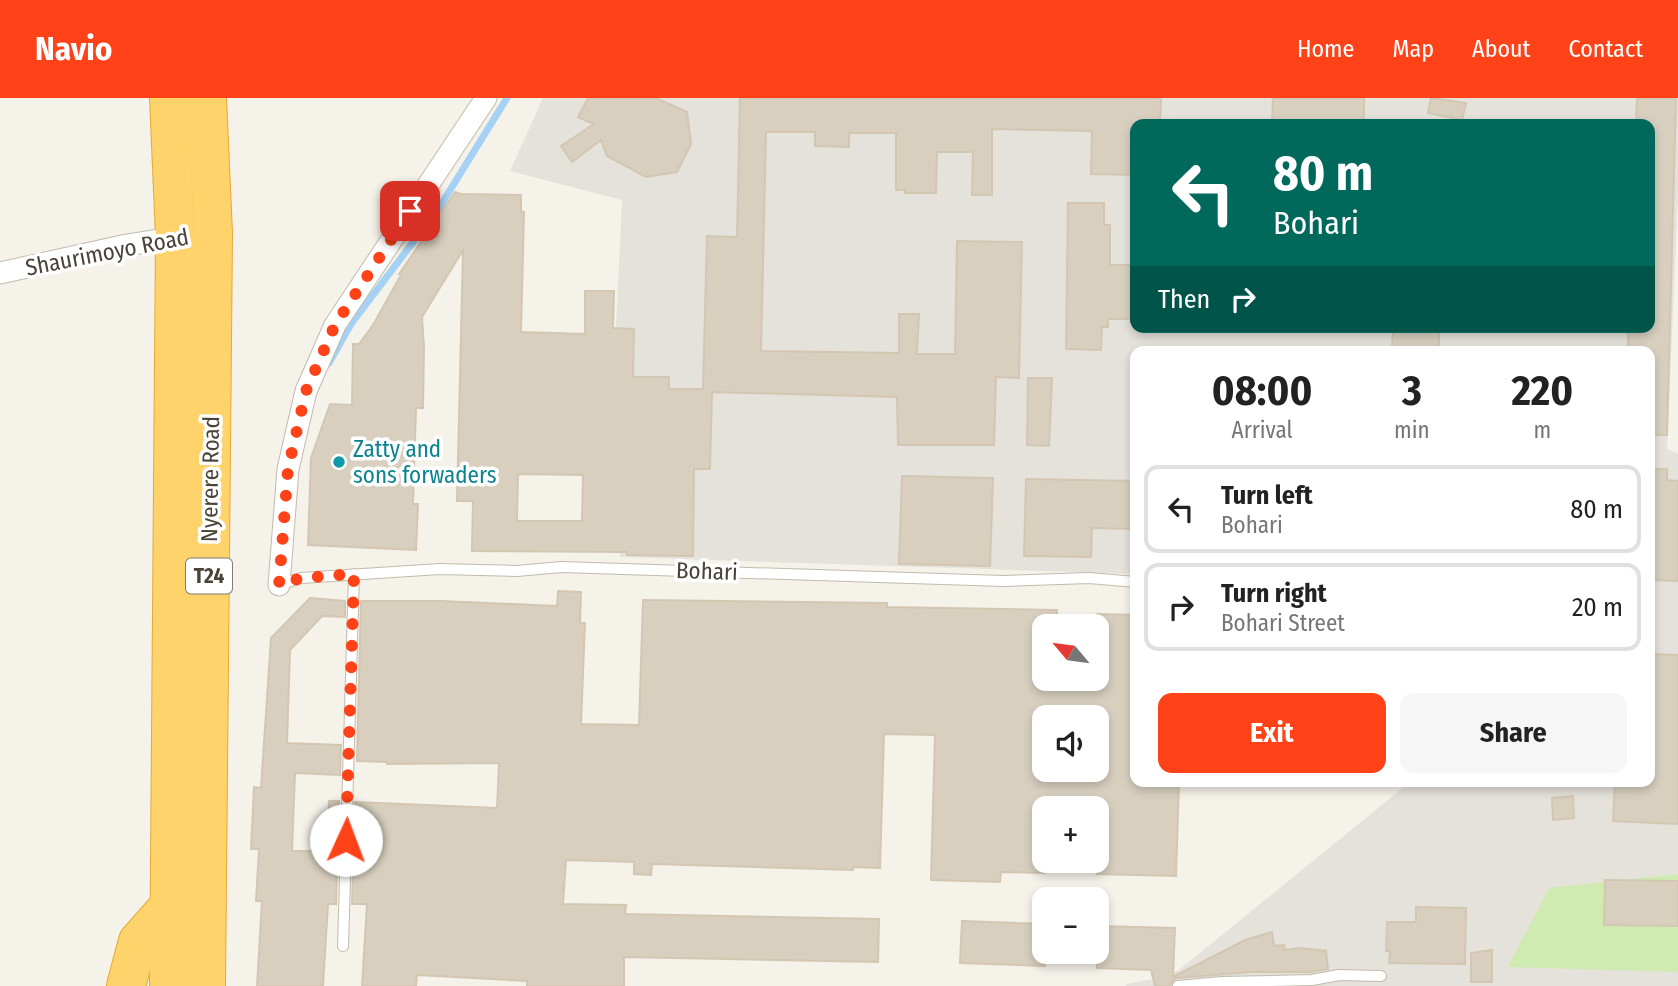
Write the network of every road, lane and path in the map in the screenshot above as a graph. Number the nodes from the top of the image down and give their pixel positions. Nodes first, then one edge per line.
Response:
1 (169, 98) edge
2 (207, 98) edge
3 (486, 98) edge
4 (213, 233) junction
5 (175, 237) junction
6 (0, 273) edge
7 (354, 574) junction
8 (1130, 581) edge
9 (279, 585) joint
10 (170, 905) junction
11 (343, 946) dead end
12 (1381, 976) dead end
13 (181, 984) edge
14 (126, 986) edge
15 (1178, 986) edge

1 - 5 highway, Nyerere Road / T24
2 - 4 highway, Nyerere Road / T24
3 - 9 street
4 - 5 street, Shaurimoyo Road
4 - 13 highway, Nyerere Road / T24
5 - 6 street, Shaurimoyo Road
5 - 10 highway, Nyerere Road / T24
7 - 8 lane, Bohari
7 - 9 lane, Bohari
7 - 11 lane
10 - 13 highway, Nyerere Road / T24
10 - 14 highway
12 - 15 lane

